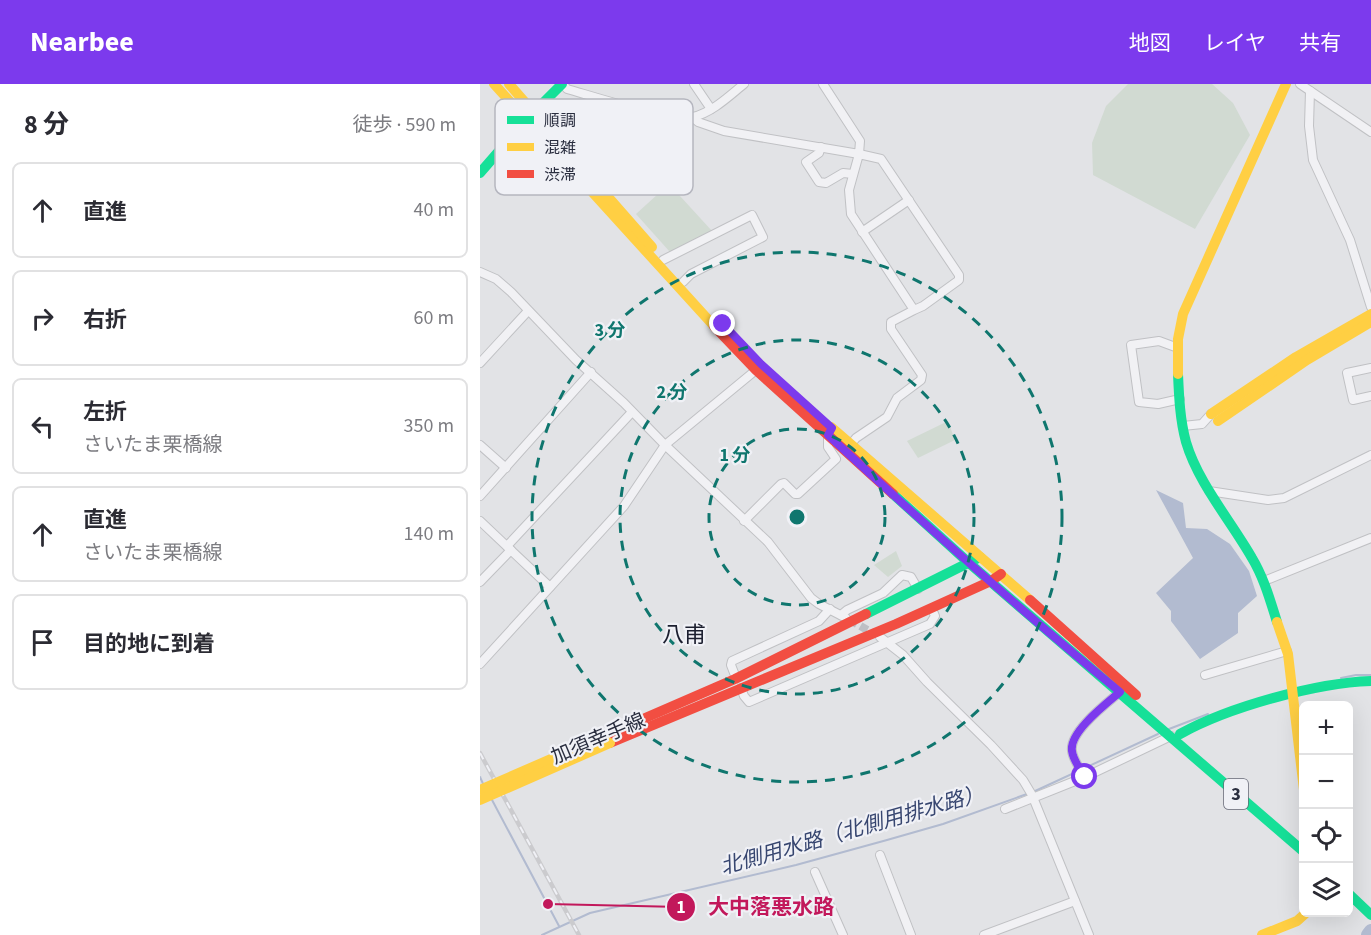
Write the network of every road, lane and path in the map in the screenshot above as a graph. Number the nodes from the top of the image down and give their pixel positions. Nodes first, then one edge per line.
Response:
1 (494, 84) edge
2 (509, 84) edge
3 (562, 84) edge
4 (694, 84) edge
5 (744, 84) edge
6 (824, 84) edge
7 (1286, 84) edge
8 (1300, 84) edge
9 (1310, 91) junction
10 (511, 99) edge
11 (519, 99) edge
12 (547, 99) edge
13 (606, 99) edge
14 (711, 109) junction
15 (693, 117) joint
16 (1371, 132) edge
17 (821, 147) junction
18 (859, 153) junction
19 (495, 156) edge
20 (480, 173) edge
21 (853, 174) junction
22 (599, 195) edge
23 (606, 195) edge
24 (909, 200) junction
25 (862, 232) junction
26 (663, 260) junction
27 (480, 272) edge
28 (683, 282) junction
29 (1371, 307) edge
30 (914, 310) junction
31 (528, 311) junction
32 (1371, 314) edge
33 (1371, 322) edge
34 (1178, 348) junction
35 (480, 363) edge
36 (1371, 368) edge
37 (756, 370) junction
38 (591, 372) junction
39 (1371, 396) edge
40 (1180, 399) junction
41 (632, 412) junction
42 (1214, 417) junction
43 (1183, 426) junction
44 (830, 432) junction
45 (851, 444) junction
46 (480, 445) edge
47 (664, 445) junction
48 (1371, 454) edge
49 (506, 468) junction
50 (1209, 491) junction
51 (480, 496) edge
52 (480, 521) edge
53 (744, 521) junction
54 (1371, 538) edge
55 (509, 548) junction
56 (980, 557) junction
57 (969, 563) junction
58 (1001, 574) junction
59 (991, 581) junction
60 (1264, 581) junction
61 (480, 582) edge
62 (550, 587) junction
63 (918, 589) junction
64 (830, 609) junction
65 (932, 609) junction
66 (884, 639) junction
67 (1287, 651) junction
68 (480, 664) edge
69 (1205, 675) dead end
70 (1371, 681) edge
71 (738, 683) junction
72 (1292, 691) junction
73 (1120, 692) junction
74 (1171, 731) junction
75 (608, 739) junction
76 (1300, 755) edge
77 (1085, 777) junction
78 (480, 790) edge
79 (1031, 794) junction
80 (480, 800) edge
81 (1005, 809) dead end
82 (1299, 838) edge
83 (1299, 847) edge
84 (880, 855) dead end
85 (815, 872) dead end
86 (1353, 889) edge
87 (1075, 901) junction
88 (1365, 902) edge
89 (1371, 915) edge
90 (1301, 917) edge
91 (843, 935) edge
92 (911, 935) edge
93 (984, 935) edge
94 (1089, 935) edge
95 (1262, 935) edge

1 - 10 main road, 3
2 - 11 main road, 3
3 - 12 main road
3 - 13 street
4 - 14 street
5 - 14 street
6 - 18 street
7 - 34 main road
8 - 9 street
9 - 16 street
9 - 29 street
14 - 15 street
15 - 17 street
17 - 18 street
17 - 21 street
18 - 21 street
18 - 24 street
19 - 20 main road
21 - 25 street
22 - 37 main road, 3
23 - 26 main road, 3
24 - 25 street
24 - 30 street
25 - 30 street
26 - 28 main road, 3
26 - 28 street
27 - 31 street
28 - 44 main road, 3
30 - 45 street
31 - 35 street
31 - 38 street
32 - 42 main road
33 - 42 main road
34 - 40 main road
34 - 40 street
36 - 39 street
37 - 44 main road, 3
37 - 47 street
38 - 41 street
38 - 49 street
40 - 43 main road
41 - 47 street
41 - 55 street
42 - 43 street
43 - 50 main road
44 - 45 main road, 3
44 - 53 street
44 - 57 main road, 3
45 - 56 main road, 3
46 - 49 street
47 - 53 street
47 - 62 street
48 - 50 street
49 - 51 street
50 - 60 main road
52 - 55 street
53 - 64 street
54 - 60 street
55 - 61 street
55 - 62 street
56 - 57 main road
56 - 58 main road, 3
57 - 59 main road, 3
57 - 63 main road
58 - 59 main road
58 - 74 main road, 3
59 - 65 main road
59 - 73 main road, 3
60 - 67 main road
62 - 68 street
63 - 64 street
63 - 71 main road
64 - 71 street
65 - 66 street
65 - 71 main road
66 - 71 street
66 - 79 street
67 - 69 street
67 - 72 main road
70 - 72 main road
71 - 75 main road, 加須幸手線
71 - 75 main road, 加須幸手線
72 - 74 main road
72 - 76 main road
73 - 74 main road, 3
73 - 77 street
74 - 77 street
74 - 82 main road, 3
74 - 83 main road, 3
75 - 78 main road, 加須幸手線, bridge
75 - 80 main road, 加須幸手線, bridge
77 - 79 street
79 - 81 street
79 - 87 street
84 - 92 street
85 - 91 street
86 - 88 main road
87 - 93 street
87 - 94 street
88 - 89 main road
90 - 95 main road

